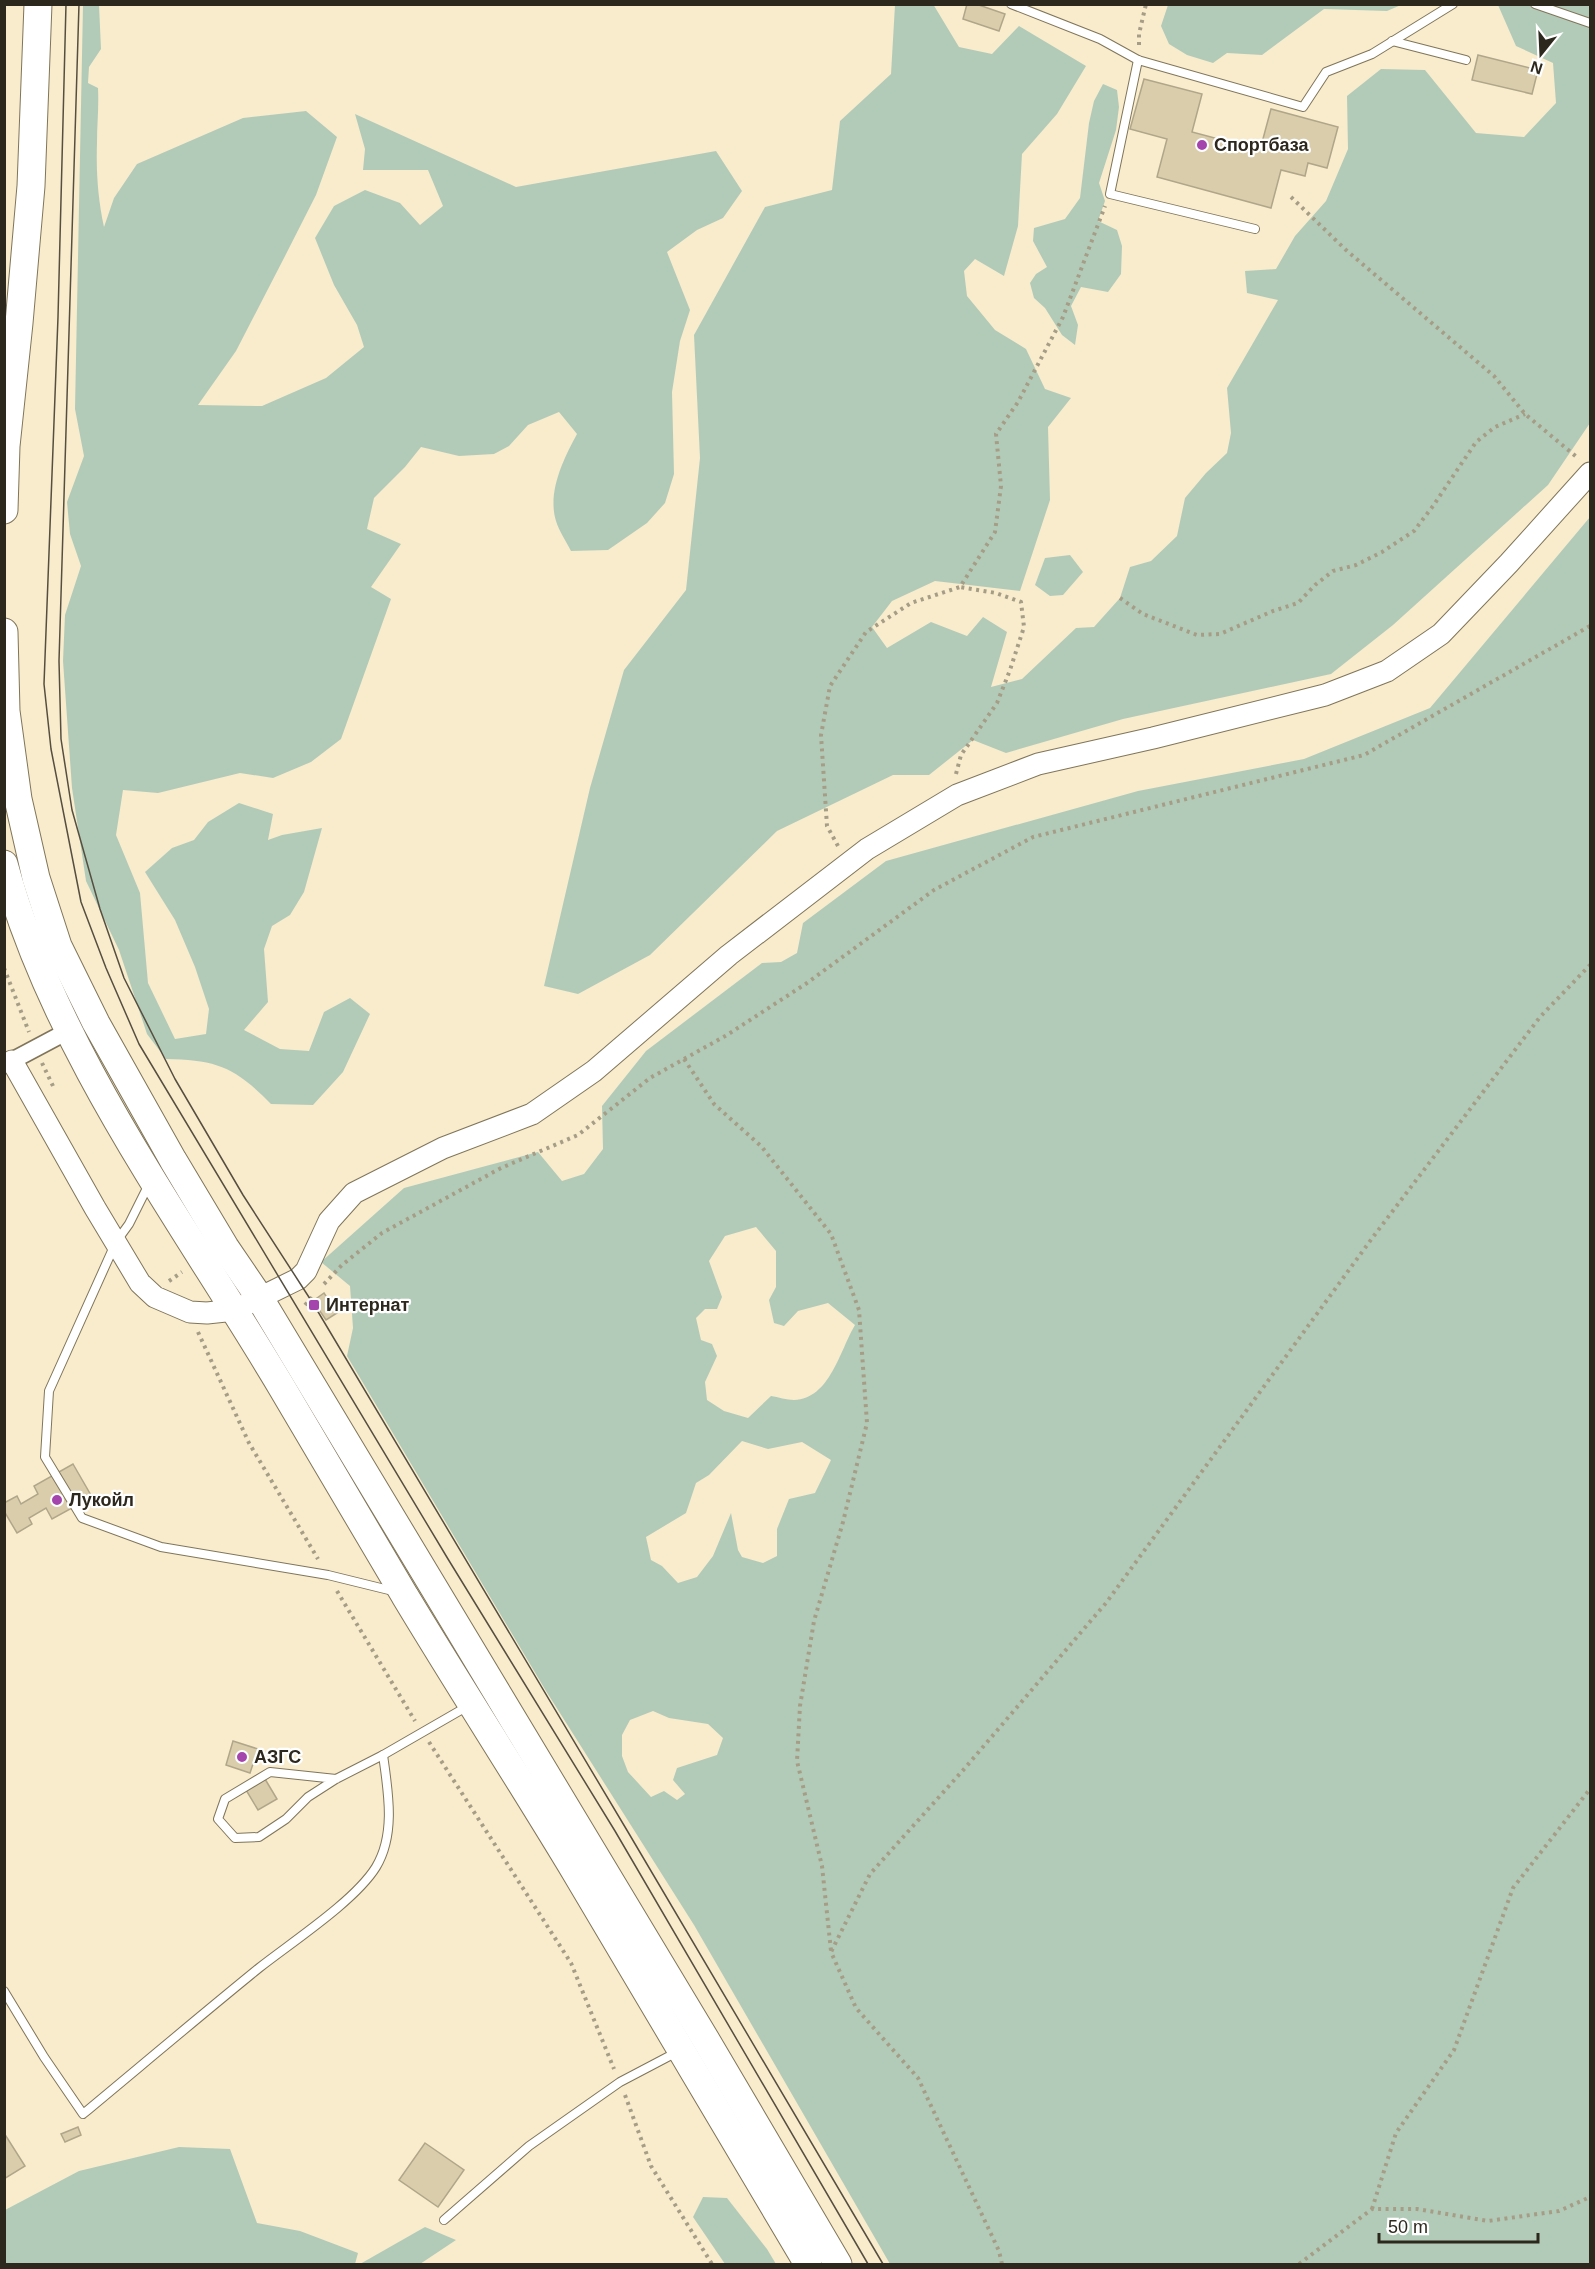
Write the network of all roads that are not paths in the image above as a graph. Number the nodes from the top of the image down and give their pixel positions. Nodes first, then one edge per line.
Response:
1 (38, 4) edge
2 (1011, 4) edge
3 (1453, 4) edge
4 (1535, 4) edge
5 (1590, 23) edge
6 (1392, 41) junction
7 (1138, 60) junction
8 (1466, 60) dead end
9 (1255, 229) dead end
10 (1586, 467) edge
11 (4, 510) edge
12 (4, 632) edge
13 (5, 866) edge
14 (68, 1031) junction
15 (8, 1063) edge
16 (152, 1178) junction
17 (116, 1242) junction
18 (259, 1297) junction
19 (235, 1310) junction
20 (405, 1594) junction
21 (471, 1704) junction
22 (383, 1755) junction
23 (336, 1779) junction
24 (4, 1991) edge
25 (679, 2050) junction
26 (444, 2220) dead end
27 (808, 2265) edge
28 (838, 2265) edge

1 - 11 main road
2 - 7 lane
3 - 6 lane
4 - 5 lane
6 - 7 lane
6 - 8 lane
7 - 9 lane
10 - 18 street
12 - 18 main road
13 - 14 main road
14 - 15 street
14 - 16 main road
15 - 17 street
16 - 17 lane
16 - 19 main road
17 - 19 street
17 - 20 lane
18 - 19 street
18 - 28 main road
19 - 20 main road
20 - 21 main road
21 - 22 lane
21 - 25 main road
22 - 23 lane
22 - 24 lane
23 - 23 lane
25 - 26 lane
25 - 27 main road

